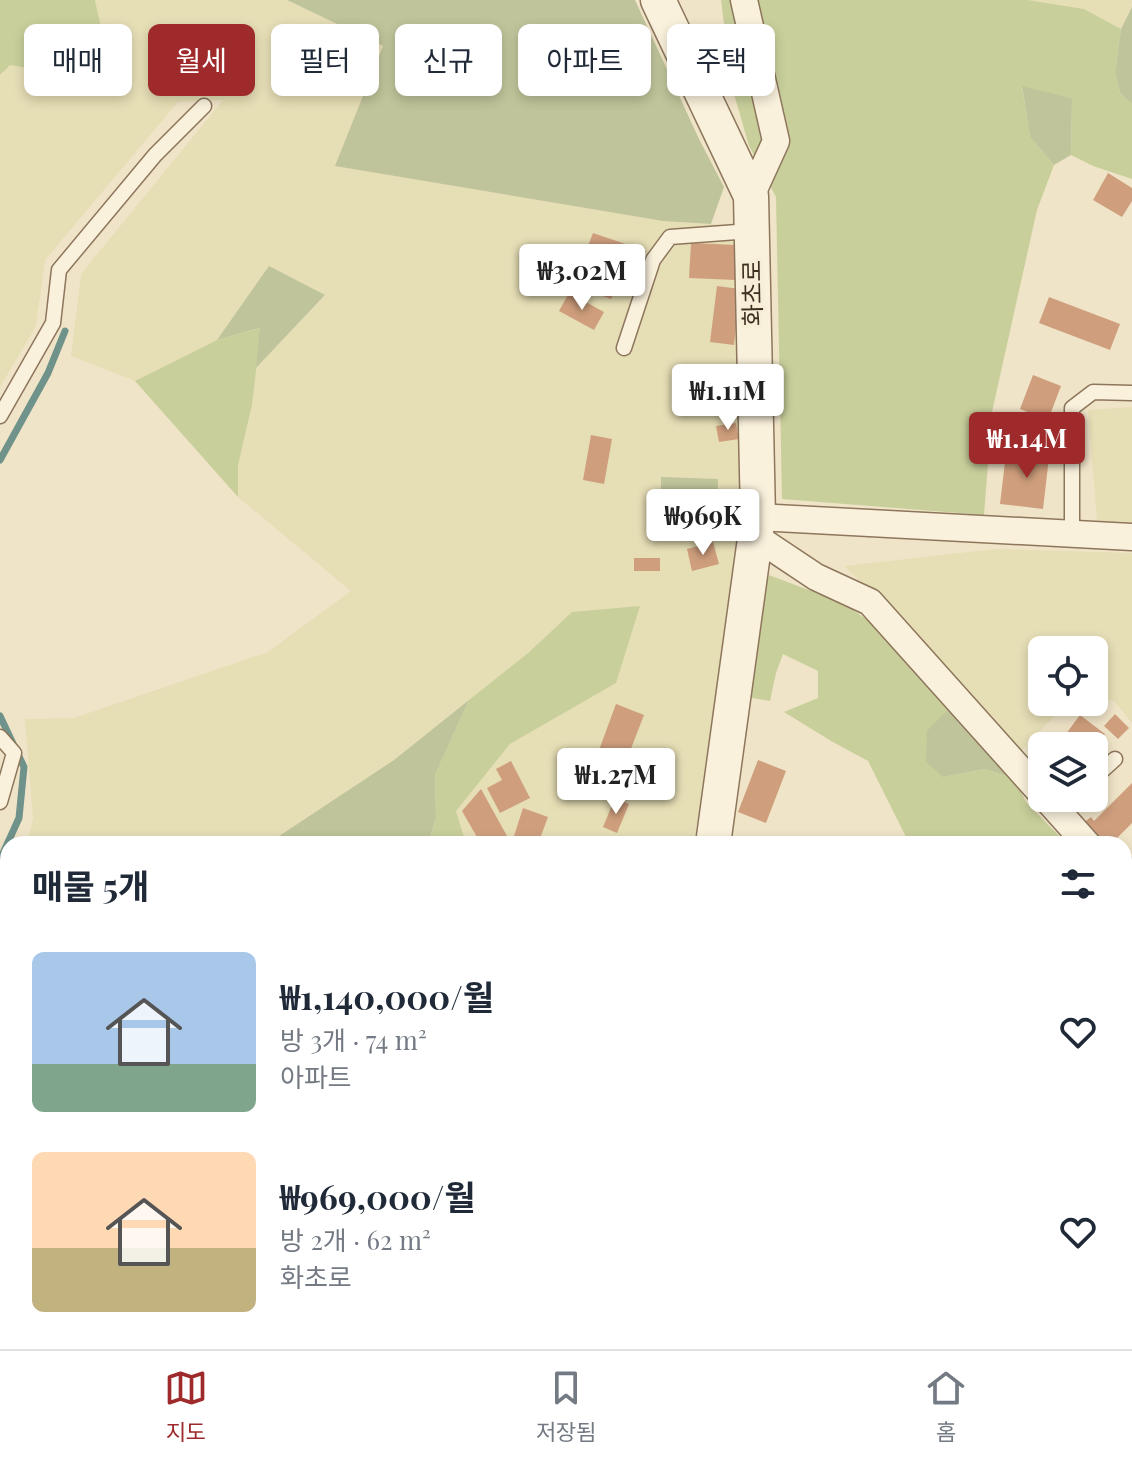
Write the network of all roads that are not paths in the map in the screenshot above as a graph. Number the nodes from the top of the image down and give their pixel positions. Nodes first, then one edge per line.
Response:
1 (658, 0) edge
2 (744, 0) edge
3 (204, 106) dead end
4 (751, 196) junction
5 (752, 231) junction
6 (624, 348) dead end
7 (1132, 393) edge
8 (0, 416) edge
9 (757, 527) junction
10 (1072, 533) junction
11 (1132, 537) edge
12 (0, 737) edge
13 (1115, 759) dead end
14 (1108, 765) edge
15 (1028, 772) edge
16 (0, 802) edge
17 (1063, 812) edge
18 (714, 836) edge
19 (1081, 836) edge

1 - 4 street, 화초로
2 - 4 street
3 - 8 lane
4 - 5 street, 화초로
5 - 6 lane
5 - 9 street, 화초로
7 - 10 lane
9 - 10 street
9 - 15 street
9 - 18 street, 화초로
10 - 11 street
12 - 16 lane
13 - 14 lane
17 - 19 street

